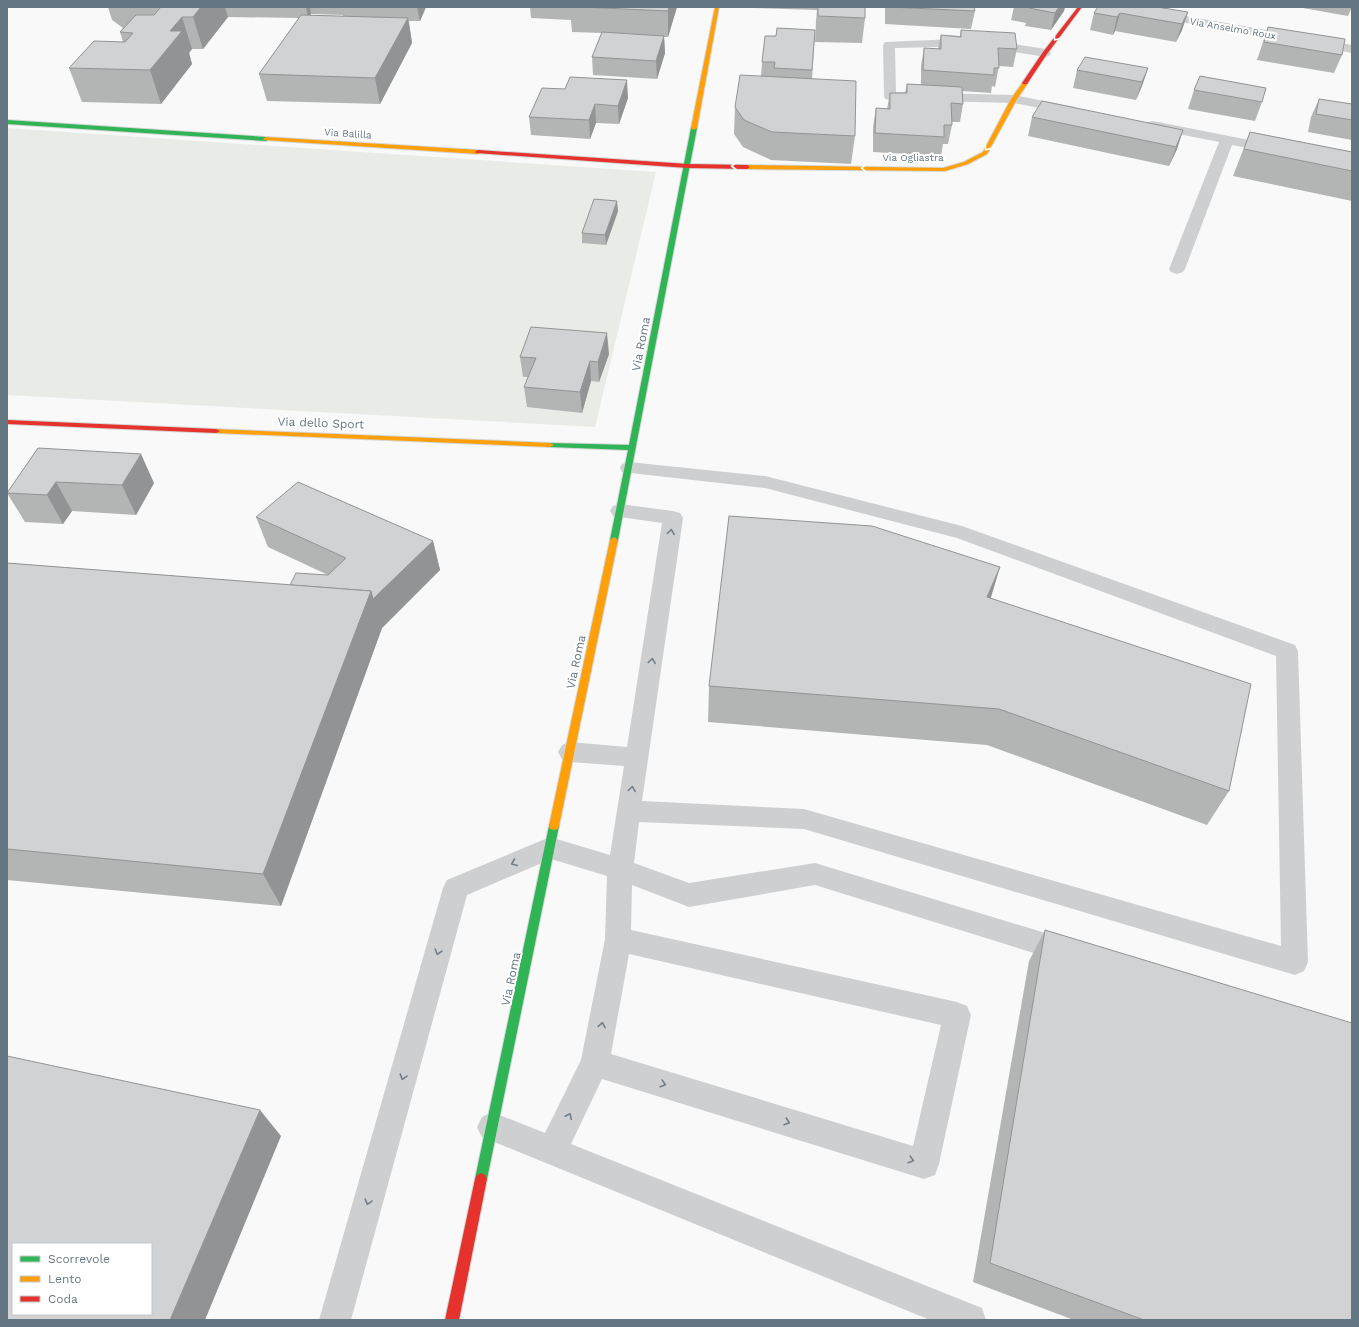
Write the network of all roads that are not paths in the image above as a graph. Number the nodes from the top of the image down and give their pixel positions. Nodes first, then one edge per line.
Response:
1 (717, 7) edge
2 (1080, 7) edge
3 (1115, 7) edge
4 (1352, 49) edge
5 (1046, 53) junction
6 (1014, 99) junction
7 (1081, 112) edge
8 (7, 122) edge
9 (1142, 123) edge
10 (1226, 139) junction
11 (1286, 151) edge
12 (688, 166) junction
13 (1177, 269) dead end
14 (7, 422) edge
15 (631, 458) junction
16 (620, 511) junction
17 (570, 752) junction
18 (637, 758) junction
19 (629, 812) junction
20 (550, 848) junction
21 (620, 869) junction
22 (618, 939) junction
23 (1087, 958) edge
24 (595, 1063) junction
25 (492, 1127) junction
26 (552, 1151) junction
27 (335, 1320) edge
28 (452, 1320) edge
29 (970, 1320) edge

1 - 12 street, Via Roma
2 -> 5 street, Via Ogliastra
3 - 4 street, Via Anselmo Roux
5 - 6 street, Via Ogliastra
5 - 6 street
6 - 7 street
6 -> 12 street, Via Ogliastra
8 - 12 street, Via Balilla
9 - 10 street
10 - 11 street
10 - 13 street
12 - 15 street, Via Roma
14 - 15 street, Via dello Sport
15 - 16 street, Via Roma
15 - 19 street
16 - 17 street, Via Roma
18 -> 16 street
17 - 18 street
17 - 20 street, Via Roma
19 -> 18 street
19 - 21 street
20 - 21 street
20 - 25 street, Via Roma
20 -> 27 street
21 - 22 street
21 - 23 street
24 -> 22 street
24 -> 22 street
26 -> 24 street
25 - 26 street
25 - 28 street, Via Roma
26 - 29 street

